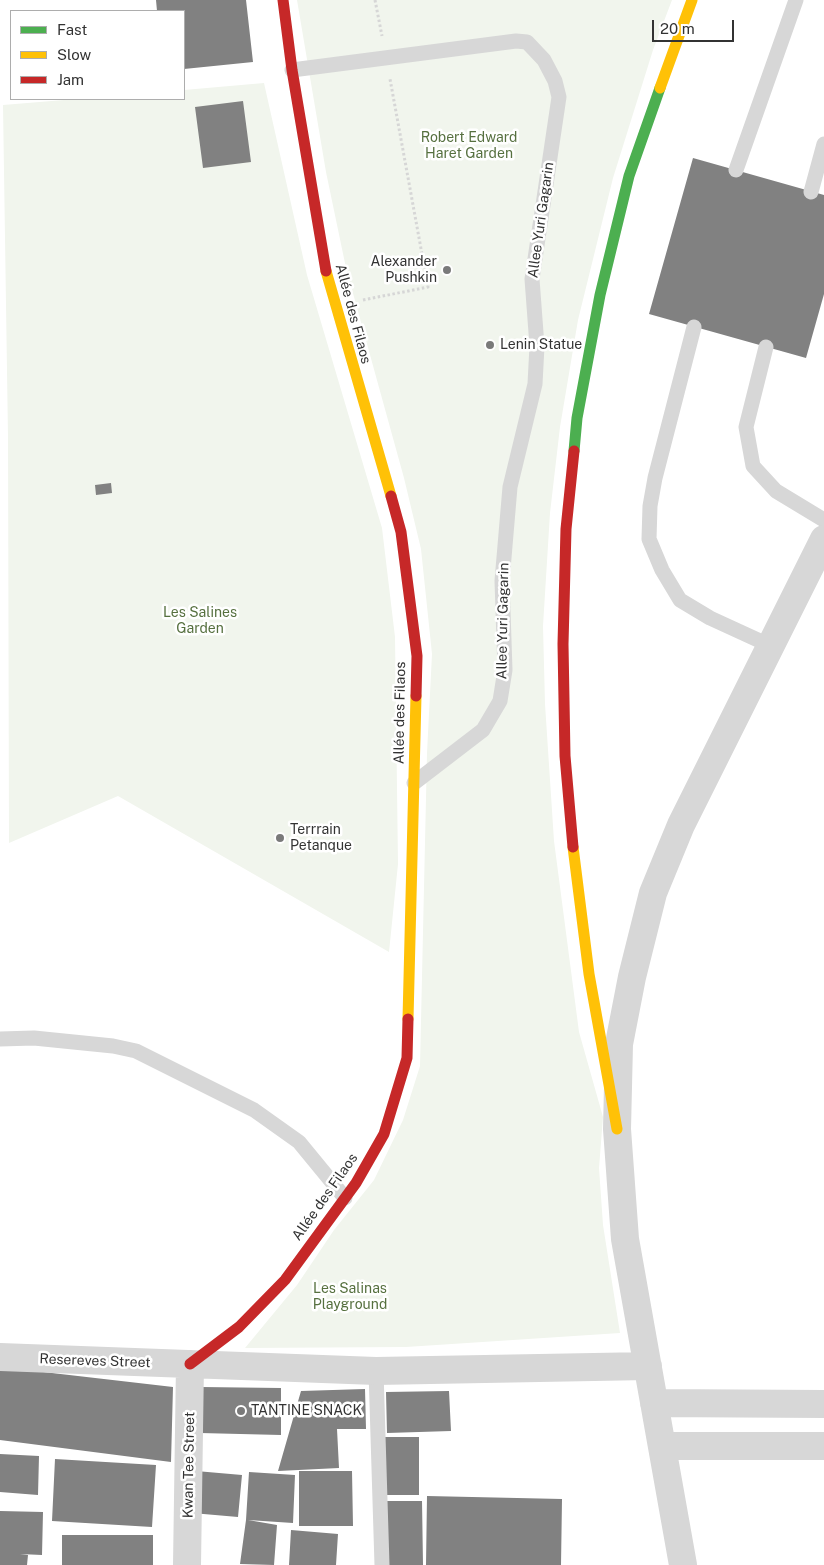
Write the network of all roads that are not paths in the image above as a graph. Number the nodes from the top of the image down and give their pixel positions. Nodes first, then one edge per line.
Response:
1 (283, 0) edge
2 (692, 0) edge
3 (796, 0) edge
4 (292, 70) junction
5 (824, 144) edge
6 (736, 170) dead end
7 (811, 192) dead end
8 (694, 326) dead end
9 (766, 347) dead end
10 (824, 520) edge
11 (824, 539) edge
12 (770, 646) junction
13 (414, 783) junction
14 (0, 1039) edge
15 (617, 1129) junction
16 (345, 1198) junction
17 (0, 1357) edge
18 (190, 1364) junction
19 (648, 1366) junction
20 (376, 1371) junction
21 (654, 1403) junction
22 (824, 1404) edge
23 (662, 1446) junction
24 (824, 1446) edge
25 (187, 1565) edge
26 (382, 1565) edge
27 (683, 1565) edge

1 - 4 street, Allée des Filaos
2 - 15 street
3 - 6 lane
4 - 13 street, Allée des Filaos
4 - 13 lane, Allee Yuri Gagarin
5 - 7 lane
8 - 12 lane
9 - 10 lane
11 - 12 street
12 - 15 street
13 - 16 street, Allée des Filaos
14 - 16 lane
15 - 19 street
16 - 18 street, Allée des Filaos
17 - 18 street, Resereves Street
18 - 20 street, Resereves Street
18 - 25 street, Kwan Tee Street
19 - 20 street, Resereves Street
19 - 21 street
20 - 26 lane
21 - 22 street
21 - 23 street
23 - 24 street
23 - 27 street

